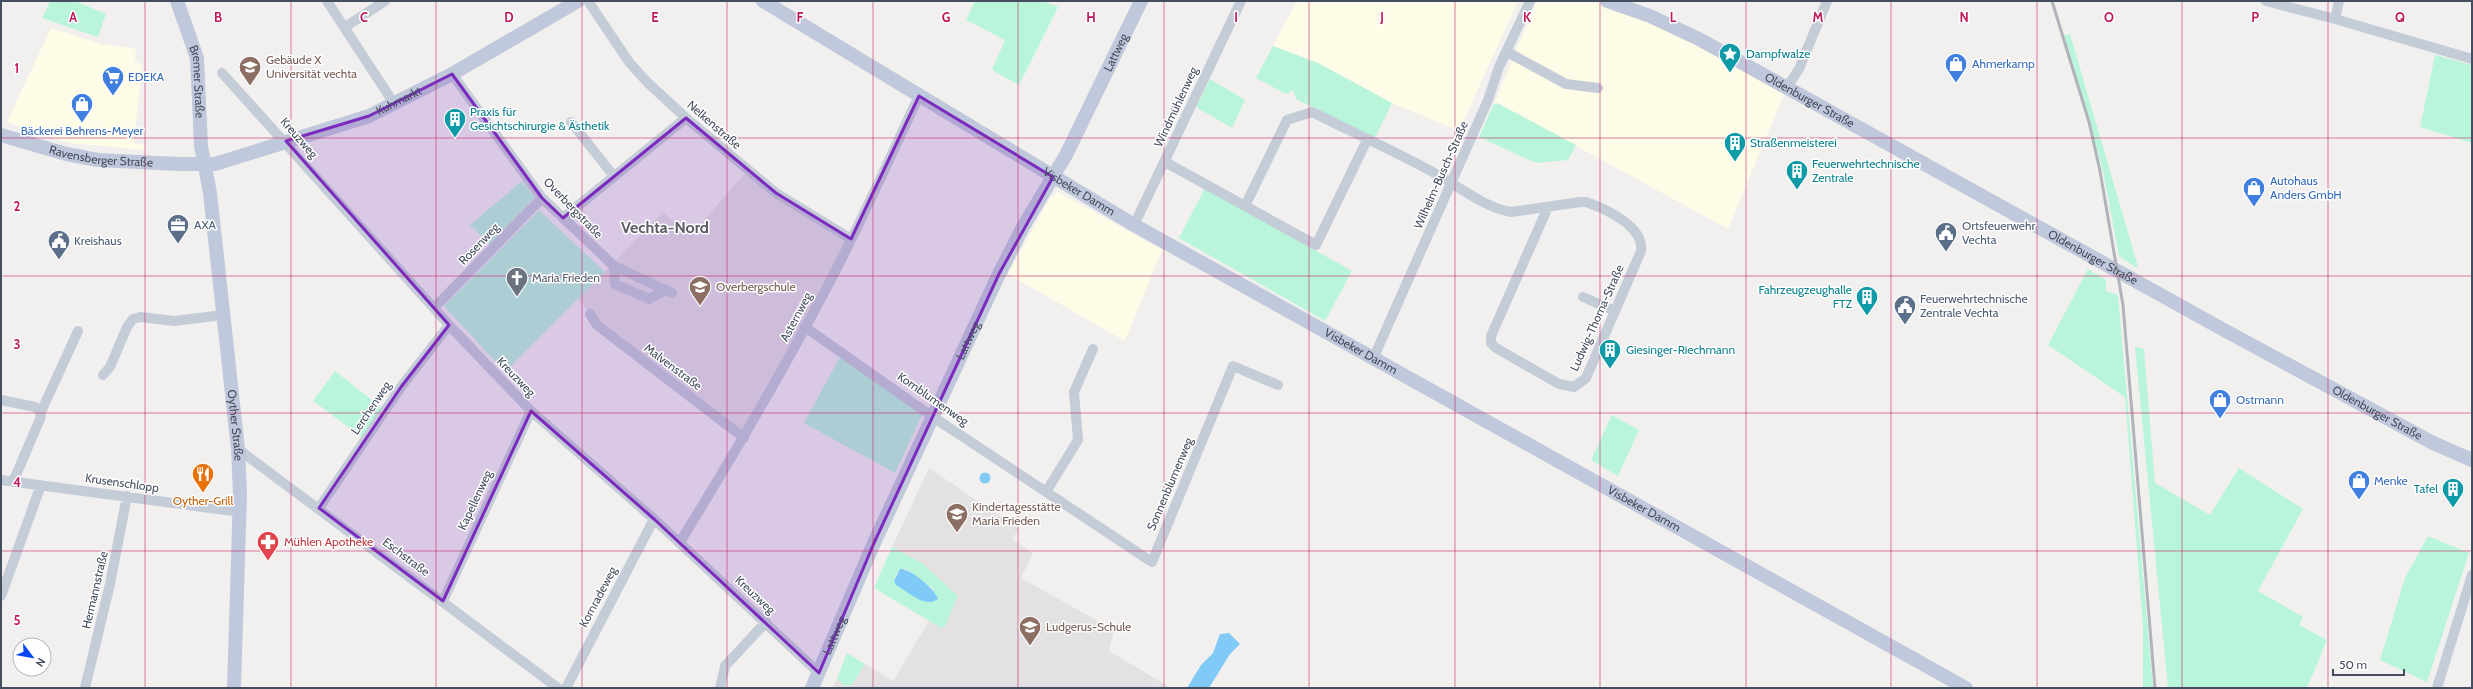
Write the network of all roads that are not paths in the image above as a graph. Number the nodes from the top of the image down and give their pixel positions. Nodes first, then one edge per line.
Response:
1 (177, 1) edge
2 (327, 1) edge
3 (385, 1) edge
4 (578, 1) edge
5 (588, 1) edge
6 (763, 1) edge
7 (1140, 1) edge
8 (1241, 1) edge
9 (1530, 1) edge
10 (1607, 1) edge
11 (1828, 1) edge
12 (2266, 1) edge
13 (2339, 1) edge
14 (2335, 18) junction
15 (345, 27) junction
16 (1506, 52) junction
17 (2472, 59) edge
18 (222, 73) dead end
19 (452, 74) junction
20 (1787, 87) junction
21 (1598, 88) dead end
22 (920, 96) junction
23 (395, 104) junction
24 (686, 118) junction
25 (571, 122) dead end
26 (1, 135) edge
27 (1367, 140) junction
28 (286, 141) junction
29 (1164, 162) junction
30 (204, 165) junction
31 (613, 175) junction
32 (1053, 177) junction
33 (1451, 184) junction
34 (542, 198) junction
35 (1245, 206) junction
36 (1548, 207) junction
37 (563, 218) junction
38 (1134, 224) junction
39 (852, 239) junction
40 (614, 266) junction
41 (1583, 297) dead end
42 (434, 308) junction
43 (1615, 311) junction
44 (590, 314) dead end
45 (223, 315) junction
46 (449, 325) junction
47 (806, 327) junction
48 (78, 331) dead end
49 (1093, 349) dead end
50 (1373, 359) junction
51 (103, 374) dead end
52 (1278, 385) dead end
53 (1, 400) edge
54 (531, 411) junction
55 (40, 412) junction
56 (933, 417) junction
57 (744, 438) junction
58 (238, 449) junction
59 (2472, 460) edge
60 (1, 480) edge
61 (13, 482) junction
62 (41, 485) junction
63 (1046, 492) junction
64 (127, 496) junction
65 (318, 508) junction
66 (240, 512) junction
67 (654, 519) junction
68 (1107, 532) joint
69 (680, 542) junction
70 (2472, 575) edge
71 (1, 596) edge
72 (443, 601) junction
73 (766, 622) junction
74 (819, 673) junction
75 (85, 688) edge
76 (234, 688) edge
77 (558, 688) edge
78 (566, 688) edge
79 (720, 688) edge
80 (812, 688) edge
81 (1966, 688) edge
82 (2437, 688) edge

1 - 30 street, Bremer Straße
2 - 15 street
3 - 15 street
4 - 19 street, Kuhmarkt
5 - 24 street, Nelkenstraße
6 - 22 street, Visbeker Damm
7 - 32 street, Lattweg
8 - 29 street, Windmühlenweg
9 - 16 street, Wilhelm-Busch-Straße
10 - 20 street, Oldenburger Straße
11 - 20 street
12 - 14 street
13 - 14 street
14 - 17 street
15 - 23 street
16 - 21 street
16 - 33 street, Wilhelm-Busch-Straße
18 - 28 street, Kreuzweg
19 - 23 street, Kuhmarkt
19 - 34 street, Overbergstraße
20 - 59 street, Oldenburger Straße
22 - 32 street, Visbeker Damm
22 - 39 street, Asternweg
23 - 28 street, Kuhmarkt
24 - 31 street
24 - 39 street, Nelkenstraße
25 - 31 street
26 - 30 street, Ravensberger Straße
27 - 33 street, Ludwig-Thoma-Straße
27 - 35 street, Ludwig-Thoma-Straße
27 - 35 street
28 - 30 street, Kuhmarkt
28 - 42 street, Kreuzweg
29 - 35 street
29 - 38 street, Windmühlenweg
30 - 45 street, Oyther Straße
31 - 37 street
32 - 38 street, Visbeker Damm
32 - 56 street, Lattweg
33 - 36 street, Ludwig-Thoma-Straße
33 - 50 street, Wilhelm-Busch-Straße
34 - 37 street, Overbergstraße
34 - 42 street, Rosenweg
36 - 43 street, Ludwig-Thoma-Straße
36 - 43 street, Ludwig-Thoma-Straße
37 - 40 street, Overbergstraße
38 - 50 street, Visbeker Damm
39 - 47 street, Asternweg
40 - 40 street, Overbergstraße
41 - 43 street
42 - 46 street, Kreuzweg
44 - 57 street, Malvenstraße
45 - 51 street
45 - 58 street, Oyther Straße
46 - 54 street, Kreuzweg
46 - 65 street, Lerchenweg
47 - 56 street, Kornblumenweg
47 - 57 street, Asternweg
48 - 55 street
49 - 63 street
50 - 81 street, Visbeker Damm
52 - 68 street, Sonnenblumenweg
53 - 55 street
54 - 67 street, Kreuzweg
54 - 72 street, Kapellenweg
55 - 61 street
56 - 63 street, Kornblumenweg
56 - 74 street, Lattweg
57 - 69 street, Asternweg
58 - 65 street, Eschstraße
58 - 66 street, Oyther Straße
60 - 61 street, Krusenschlopp
61 - 62 street, Krusenschlopp
62 - 64 street, Krusenschlopp
62 - 71 street
63 - 68 street, Kornblumenweg
64 - 66 street, Krusenschlopp
64 - 75 street, Hermannstraße
65 - 72 street, Eschstraße
66 - 76 street, Oyther Straße
67 - 69 street, Kreuzweg
67 - 78 street, Kornradeweg
69 - 73 street, Kreuzweg
70 - 82 street
72 - 77 street, Eschstraße
73 - 74 street, Kreuzweg
73 - 79 street
74 - 80 street, Lattweg

